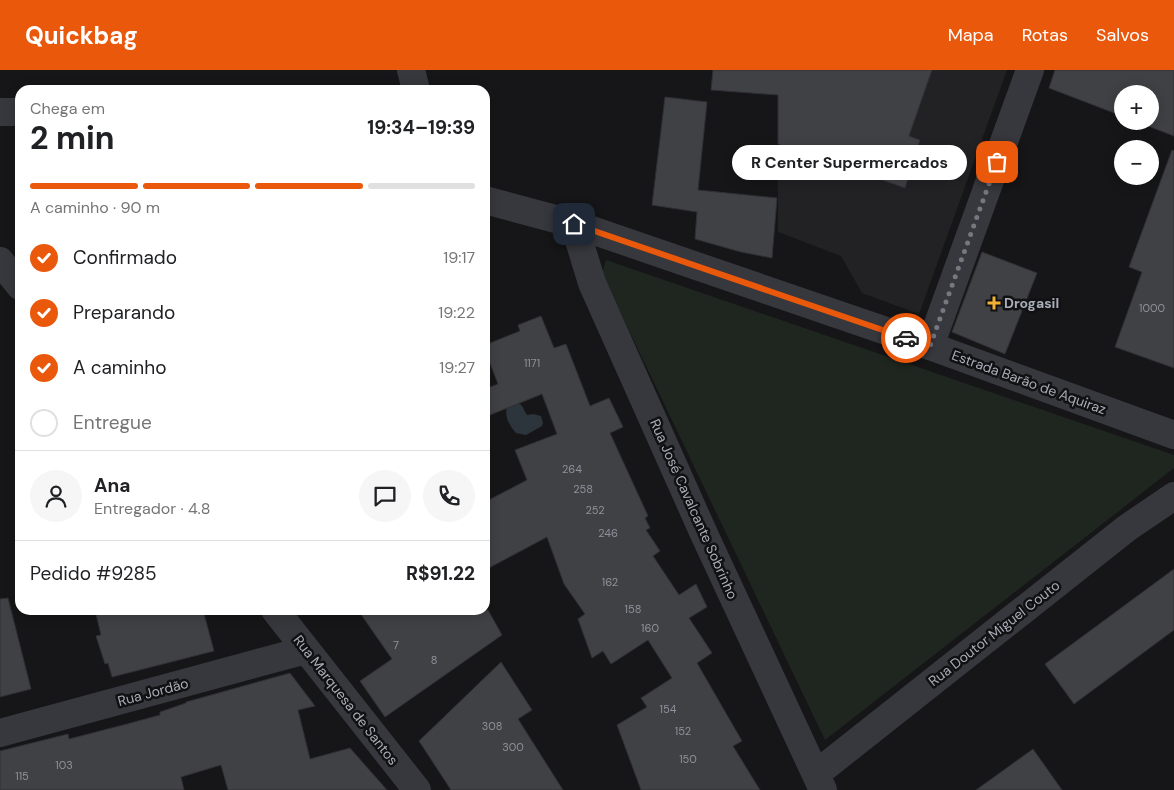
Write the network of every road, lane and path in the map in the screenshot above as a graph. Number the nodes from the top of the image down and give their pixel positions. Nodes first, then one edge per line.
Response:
1 (411, 70) edge
2 (1030, 70) edge
3 (415, 85) edge
4 (0, 112) edge
5 (15, 112) edge
6 (490, 201) edge
7 (574, 224) junction
8 (0, 261) edge
9 (15, 280) edge
10 (930, 346) junction
11 (1174, 435) edge
12 (1174, 496) edge
13 (279, 615) edge
14 (306, 650) junction
15 (0, 733) edge
16 (820, 782) edge
17 (417, 790) edge

1 - 3 street
2 - 10 street
4 - 5 street
6 - 7 street, Estrada Barão de Aquiraz
7 - 10 street, Estrada Barão de Aquiraz
7 - 16 street, Rua José Cavalcante Sobrinho
8 - 9 street
10 - 11 street, Estrada Barão de Aquiraz
12 - 16 street, Rua Doutor Miguel Couto
13 - 14 street, Rua Marquesa de Santos
14 - 15 street, Rua Jordão
14 - 17 street, Rua Marquesa de Santos

